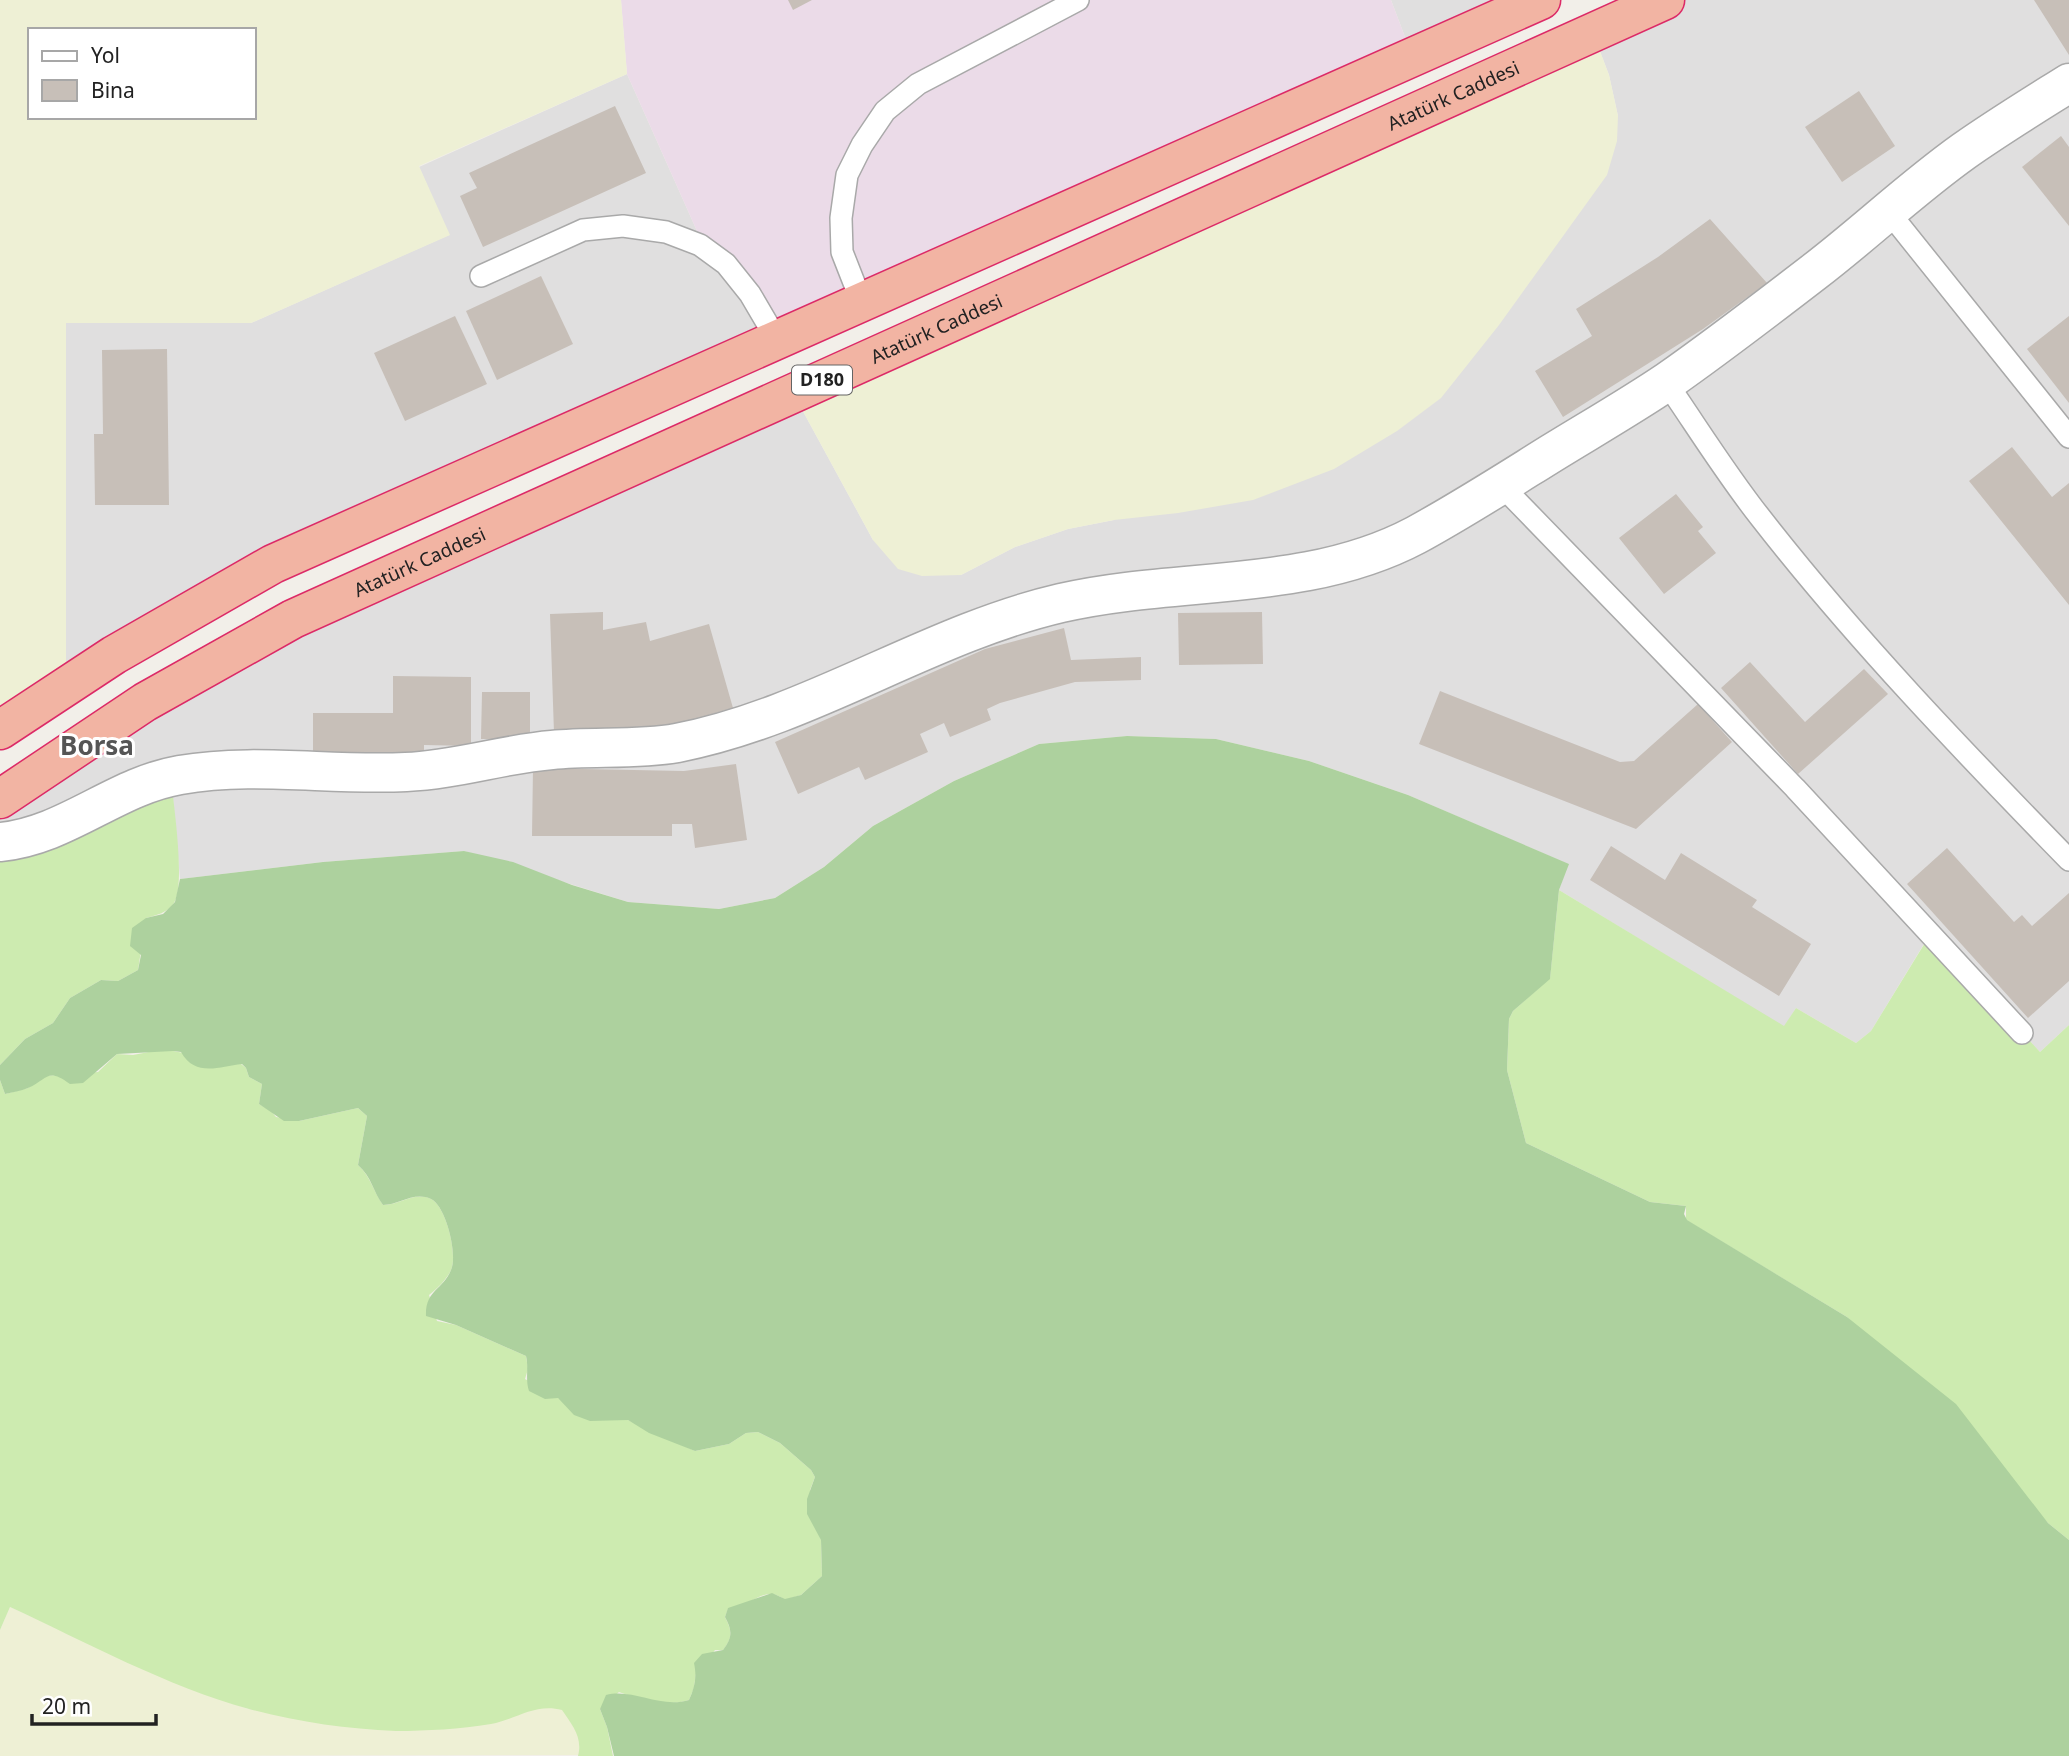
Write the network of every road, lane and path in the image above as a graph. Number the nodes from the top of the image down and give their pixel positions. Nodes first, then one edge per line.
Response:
1 (1079, 0) edge
2 (1541, 0) edge
3 (1665, 0) edge
4 (1499, 9) edge
5 (2069, 83) edge
6 (1888, 211) junction
7 (481, 276) dead end
8 (862, 303) junction
9 (777, 340) junction
10 (1667, 382) junction
11 (2069, 437) edge
12 (1501, 485) junction
13 (0, 730) edge
14 (0, 799) edge
15 (0, 842) edge
16 (2069, 860) edge
17 (2022, 1033) dead end

1 - 8 lane
2 - 4 highway
3 - 14 highway, Atatürk Caddesi / D180
4 - 8 highway
5 - 6 street
6 - 10 street
6 - 11 lane
7 - 9 lane
8 - 9 highway
9 - 13 highway
10 - 12 street
10 - 16 lane
12 - 15 street
12 - 17 lane

